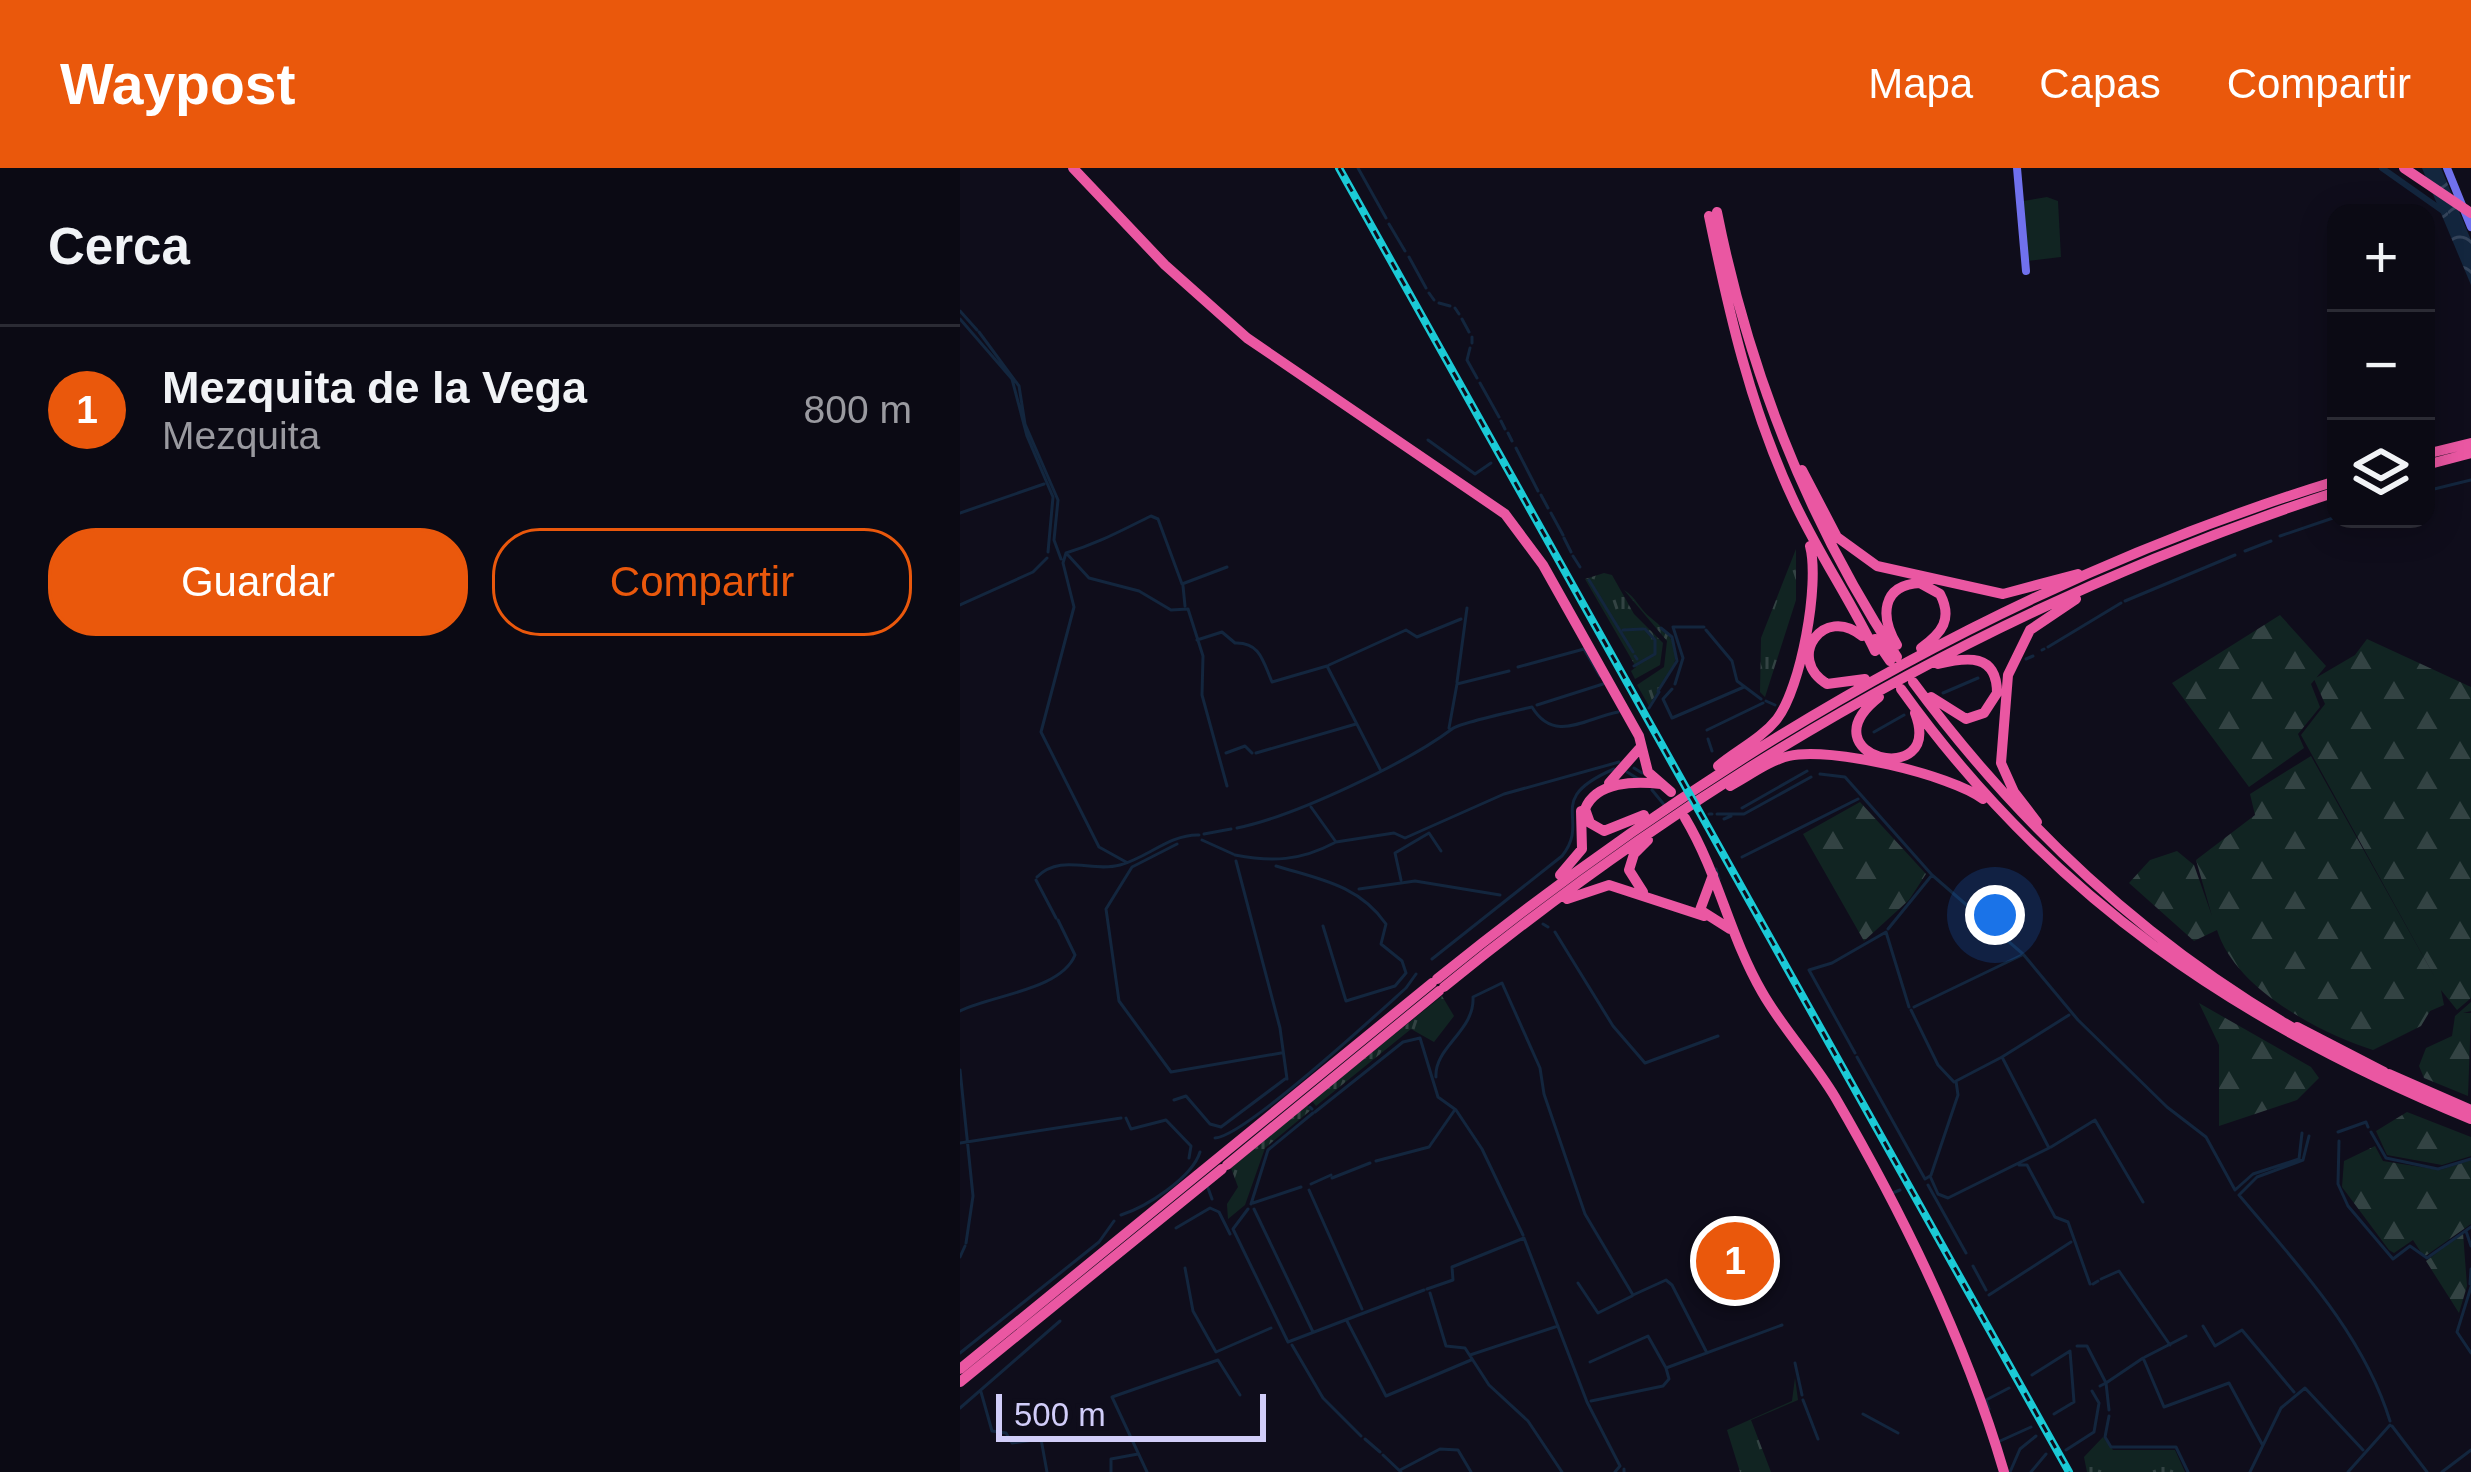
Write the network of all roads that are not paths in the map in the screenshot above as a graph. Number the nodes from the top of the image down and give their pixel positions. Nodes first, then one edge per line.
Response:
1 (1077, 168) edge
2 (2018, 168) edge
3 (2447, 168) edge
4 (2410, 170) edge
5 (2470, 207) edge
6 (2471, 227) edge
7 (1728, 263) junction
8 (2026, 272) dead end
9 (1727, 302) junction
10 (2471, 443) edge
11 (2435, 452) edge
12 (2471, 453) edge
13 (1421, 454) junction
14 (2435, 463) edge
15 (1802, 470) junction
16 (2327, 484) edge
17 (2327, 495) edge
18 (1792, 498) junction
19 (2242, 512) junction
20 (1512, 516) junction
21 (1523, 535) junction
22 (2207, 538) junction
23 (1543, 566) junction
24 (2078, 574) junction
25 (2076, 599) junction
26 (1875, 651) junction
27 (1938, 664) junction
28 (1902, 672) junction
29 (1865, 679) junction
30 (1931, 697) junction
31 (1718, 766) junction
32 (1636, 773) junction
33 (1727, 788) junction
34 (1702, 790) junction
35 (1658, 817) junction
36 (2037, 822) junction
37 (2020, 833) junction
38 (1648, 840) junction
39 (1560, 875) junction
40 (1711, 896) junction
41 (1564, 900) junction
42 (1715, 916) junction
43 (2204, 982) junction
44 (1438, 985) junction
45 (2471, 1114) edge
46 (960, 1366) edge
47 (960, 1386) edge
48 (2004, 1472) edge

1 - 13 highway
2 - 8 street
3 - 6 street
4 - 5 highway
7 - 9 highway
7 - 15 highway
7 - 28 highway
9 - 18 highway
9 - 28 highway
10 - 11 highway
12 - 14 highway
13 - 20 highway
13 - 21 highway
15 - 24 highway
15 - 28 highway
16 - 19 highway
17 - 22 highway
18 - 26 highway
18 - 31 highway
19 - 24 highway
19 - 28 highway
20 - 21 highway
20 - 23 highway
21 - 23 highway
22 - 25 highway
22 - 28 highway
23 - 32 highway
24 - 28 highway
25 - 27 highway
25 - 36 highway
26 - 28 highway
26 - 29 highway
27 - 28 highway
27 - 30 highway
28 - 28 highway
28 - 28 highway
28 - 29 highway
28 - 30 highway
28 - 33 highway
28 - 34 highway
28 - 37 highway
28 - 43 highway
28 - 45 highway
29 - 31 highway
30 - 36 highway
31 - 34 highway
32 - 35 highway
32 - 39 highway
32 - 40 highway
33 - 34 highway
33 - 37 highway
34 - 35 highway
35 - 38 highway
35 - 39 highway
35 - 44 highway
36 - 45 highway
37 - 43 highway
38 - 40 highway
38 - 41 highway
39 - 44 highway
40 - 42 highway
40 - 42 highway
41 - 42 highway
41 - 44 highway
42 - 48 highway
43 - 45 highway
44 - 46 highway
44 - 47 highway

